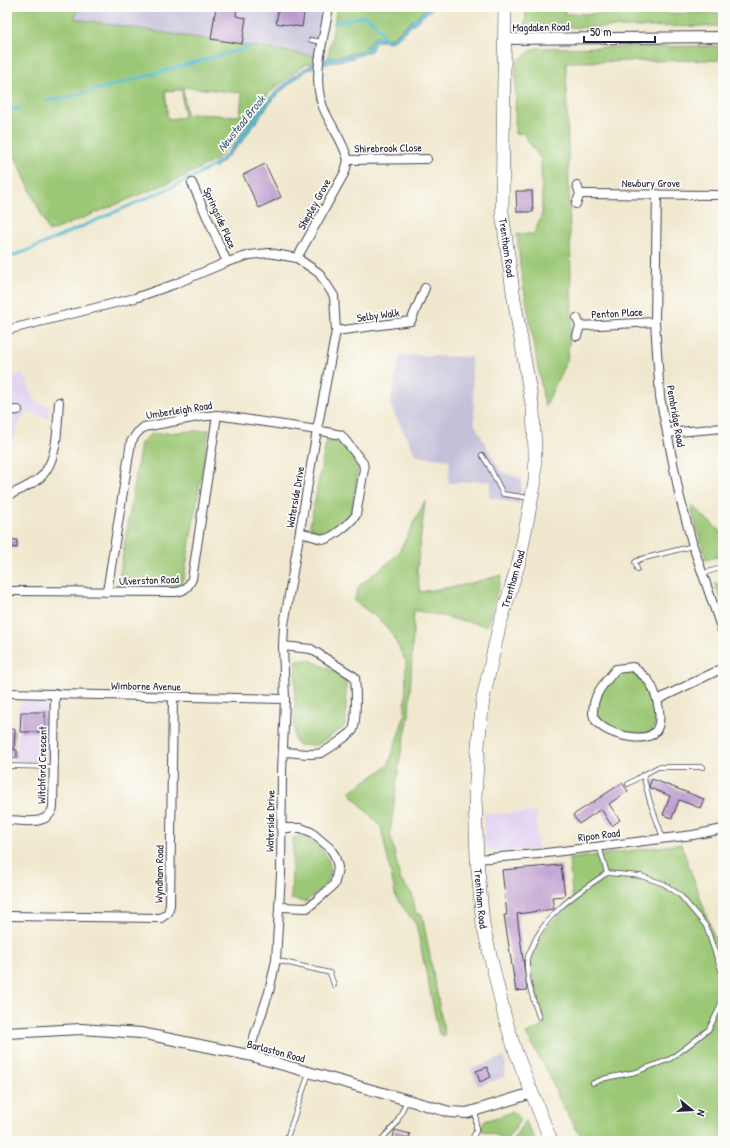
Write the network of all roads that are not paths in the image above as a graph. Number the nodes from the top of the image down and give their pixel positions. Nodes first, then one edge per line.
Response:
1 (329, 7) edge
2 (505, 7) edge
3 (723, 37) edge
4 (504, 39) junction
5 (311, 40) dead end
6 (323, 42) junction
7 (427, 159) dead end
8 (348, 160) junction
9 (192, 183) dead end
10 (577, 185) dead end
11 (580, 194) junction
12 (657, 194) junction
13 (723, 195) edge
14 (576, 204) dead end
15 (296, 258) junction
16 (227, 262) junction
17 (425, 288) dead end
18 (654, 322) junction
19 (7, 330) edge
20 (336, 331) junction
21 (577, 336) dead end
22 (59, 402) dead end
23 (18, 410) dead end
24 (7, 411) edge
25 (217, 415) junction
26 (723, 428) edge
27 (317, 430) junction
28 (667, 433) junction
29 (482, 455) dead end
30 (7, 496) edge
31 (532, 498) junction
32 (300, 532) junction
33 (693, 546) junction
34 (723, 567) edge
35 (637, 569) dead end
36 (702, 574) junction
37 (7, 591) edge
38 (107, 592) junction
39 (723, 633) edge
40 (283, 646) junction
41 (723, 668) edge
42 (7, 694) edge
43 (55, 695) junction
44 (172, 697) junction
45 (285, 699) junction
46 (657, 700) junction
47 (283, 752) junction
48 (7, 766) edge
49 (54, 767) junction
50 (703, 767) dead end
51 (643, 775) junction
52 (628, 784) dead end
53 (7, 820) edge
54 (282, 828) junction
55 (723, 829) edge
56 (663, 838) junction
57 (599, 846) junction
58 (476, 859) junction
59 (607, 874) junction
60 (280, 907) junction
61 (7, 916) edge
62 (276, 960) junction
63 (723, 980) edge
64 (334, 985) dead end
65 (723, 994) edge
66 (538, 1017) dead end
67 (7, 1033) edge
68 (248, 1055) junction
69 (309, 1072) junction
70 (593, 1083) dead end
71 (532, 1093) junction
72 (407, 1100) junction
73 (476, 1110) junction
74 (383, 1140) edge
75 (286, 1141) edge
76 (471, 1141) edge
77 (552, 1141) edge

1 - 6 street
2 - 4 main road, Trentham Road
3 - 4 street, Magdalen Road
4 - 31 main road, Trentham Road
5 - 6 lane
6 - 8 street
7 - 8 street, Shirebrook Close
8 - 15 street, Shepley Grove
9 - 16 street, Springside Place
10 - 11 street
11 - 12 street, Newbury Grove
11 - 14 street
12 - 13 street, Newbury Grove
12 - 18 street, Pembridge Road
15 - 16 street, Waterside Drive
15 - 20 street, Waterside Drive
16 - 19 street, Waterside Drive
17 - 20 street, Selby Walk
18 - 21 street, Penton Place
18 - 28 street, Pembridge Road
20 - 27 street, Waterside Drive
22 - 30 street
23 - 24 street
25 - 27 street, Umberleigh Road
25 - 38 street, Umberleigh Road
25 - 38 street, Ulverston Road
26 - 28 street
27 - 32 street, Waterside Drive
27 - 32 street, Umberleigh Road
28 - 33 street, Pembridge Road
29 - 31 lane
31 - 58 main road, Trentham Road
32 - 40 street, Waterside Drive
33 - 35 lane
33 - 36 street, Pembridge Road
34 - 36 lane
36 - 39 street, Pembridge Road
37 - 38 street, Ulverston Road
40 - 45 street, Waterside Drive
40 - 47 street
41 - 46 street
42 - 43 street, Wimborne Avenue
43 - 44 street, Wimborne Avenue
43 - 49 street, Witchford Crescent
44 - 45 street, Wimborne Avenue
44 - 61 street, Wyndham Road
45 - 47 street, Waterside Drive
46 - 46 street
47 - 54 street, Waterside Drive
48 - 49 lane
49 - 53 street, Witchford Crescent
50 - 51 lane
51 - 52 lane
51 - 56 lane
54 - 60 street, Waterside Drive
54 - 60 street
55 - 56 street, Ripon Road
56 - 57 street, Ripon Road
57 - 58 street, Ripon Road
57 - 59 lane
58 - 71 main road, Trentham Road
59 - 63 lane
59 - 66 lane
60 - 62 street, Waterside Drive
62 - 64 lane
62 - 68 street, Waterside Drive
65 - 70 lane
67 - 68 street, Barlaston Road
68 - 69 street, Barlaston Road
69 - 72 street, Barlaston Road
69 - 75 lane
71 - 73 street, Barlaston Road
71 - 77 main road, Trentham Road
72 - 73 street, Barlaston Road
72 - 74 lane
73 - 76 lane

